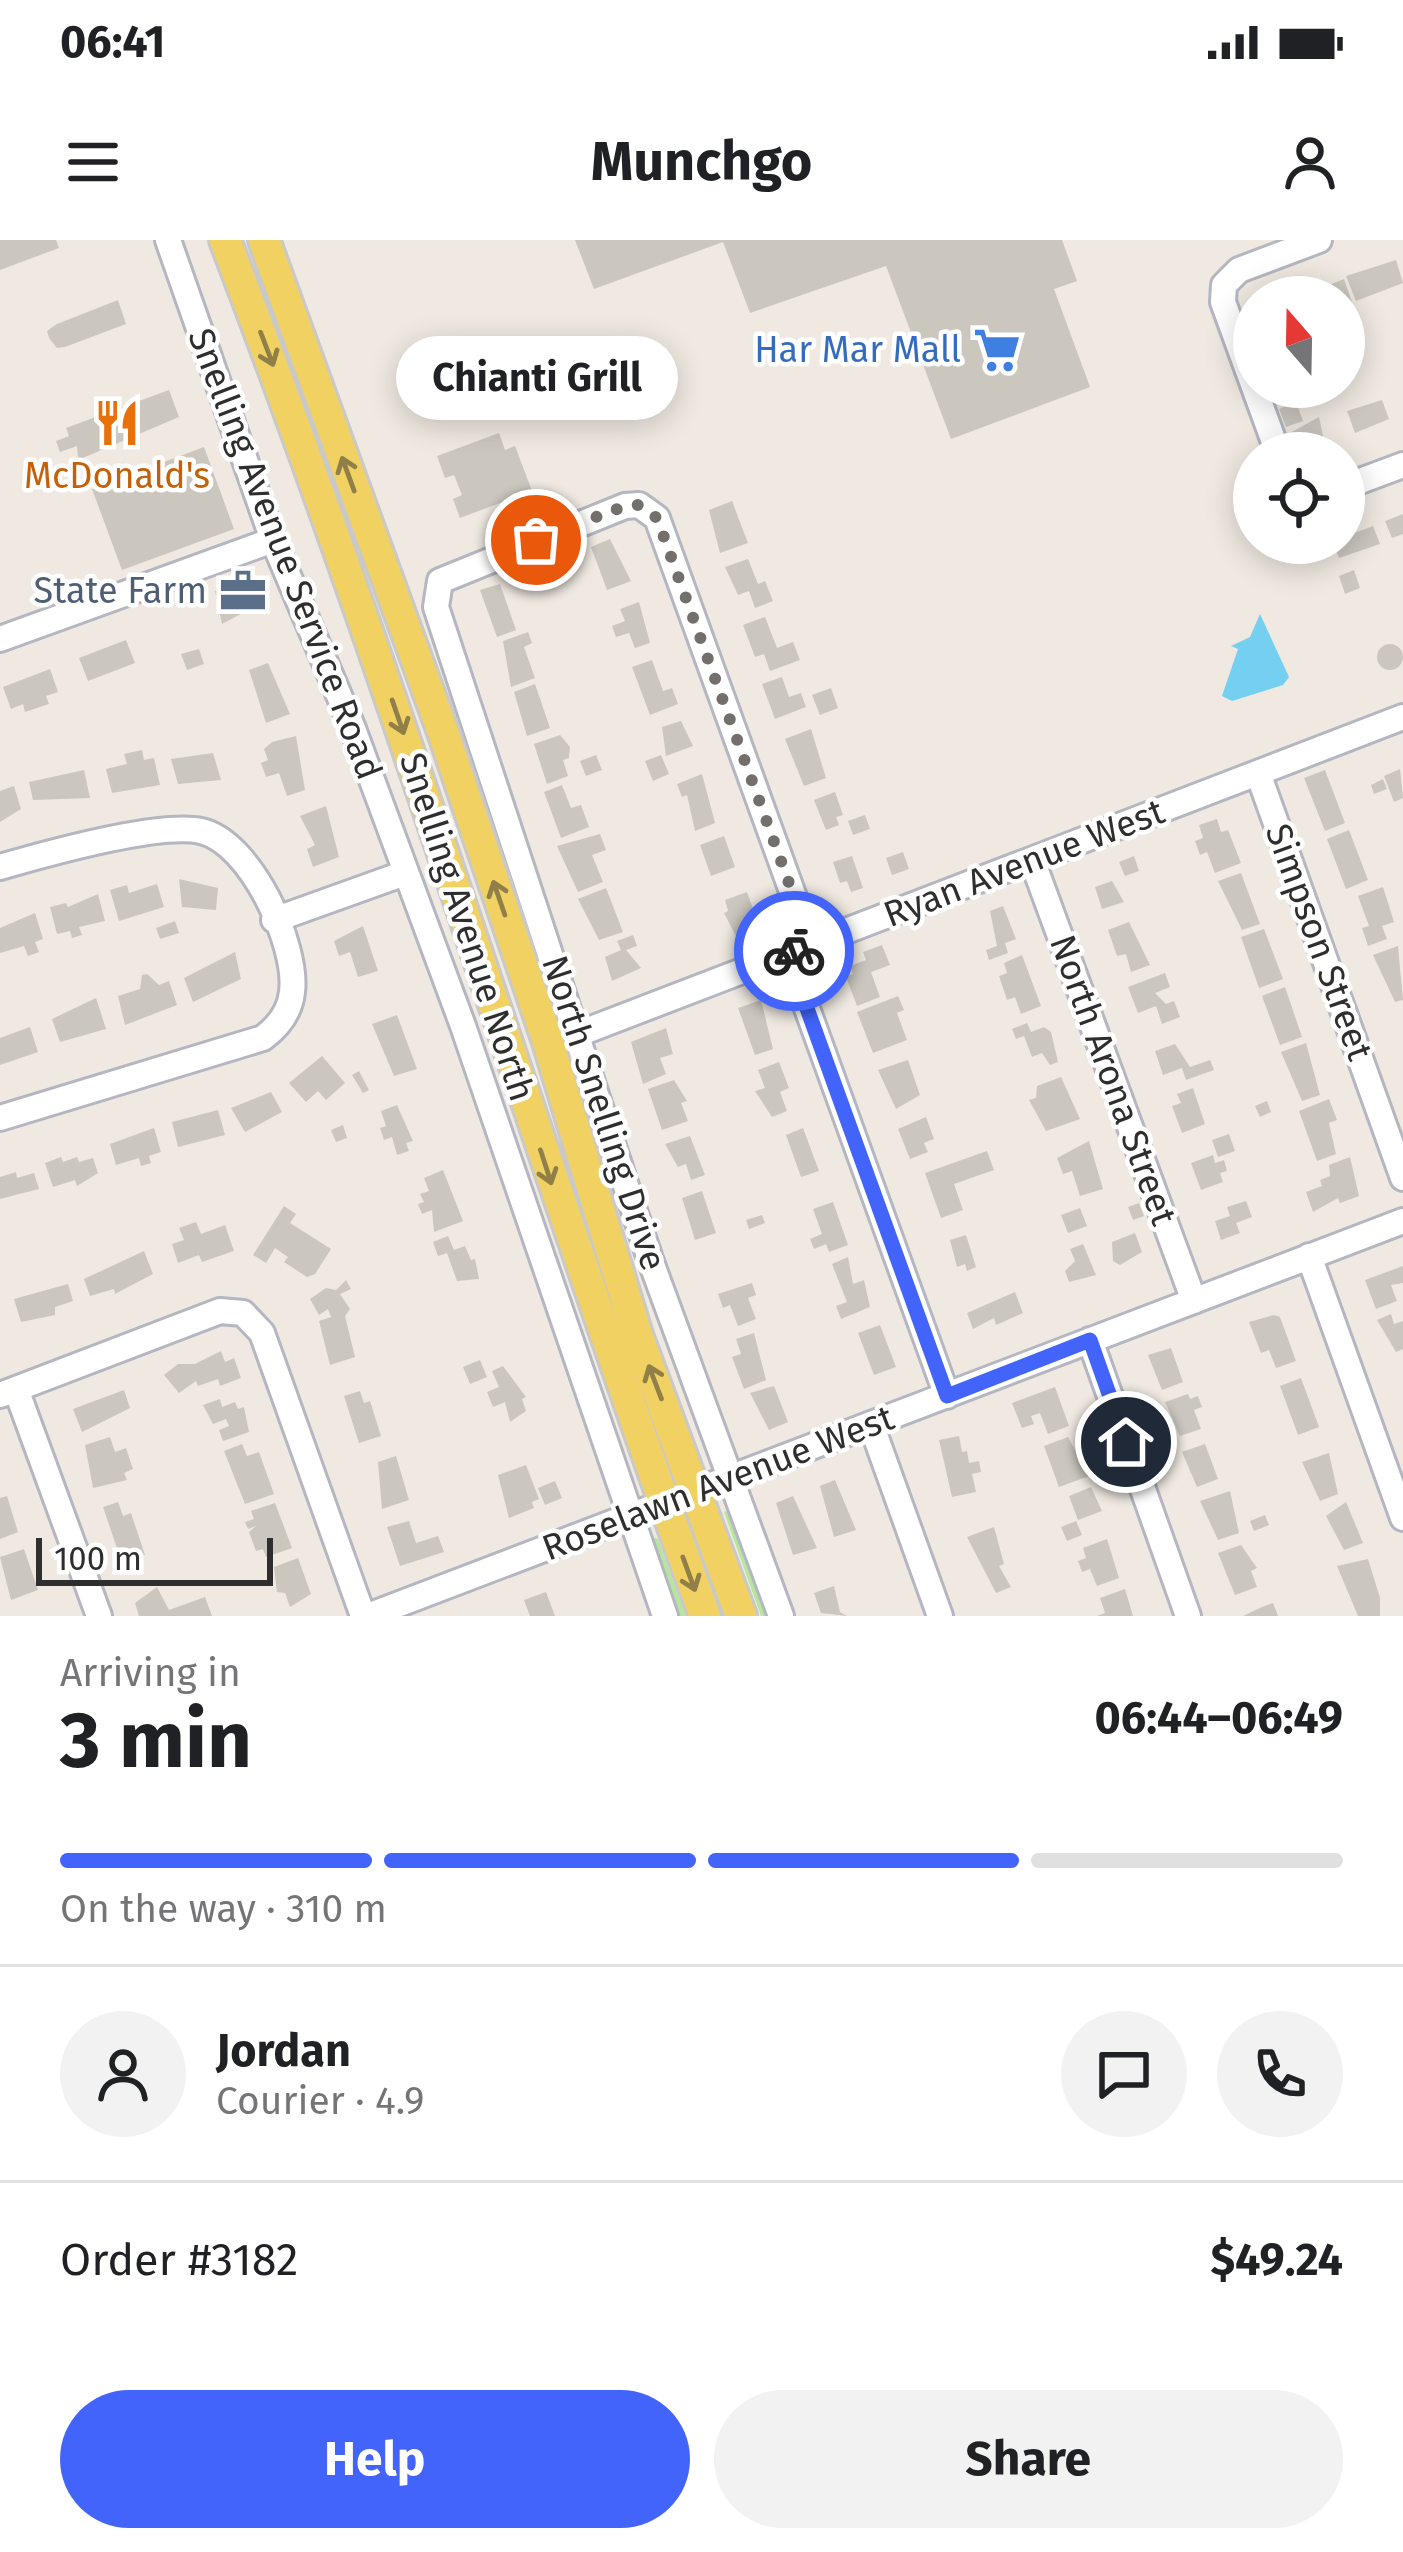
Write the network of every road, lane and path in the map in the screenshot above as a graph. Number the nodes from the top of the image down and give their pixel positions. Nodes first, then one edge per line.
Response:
1 (168, 240) edge
2 (225, 240) edge
3 (264, 240) edge
4 (1318, 240) edge
5 (1269, 432) edge
6 (1403, 464) edge
7 (1365, 479) edge
8 (273, 540) junction
9 (0, 639) edge
10 (1403, 717) edge
11 (1258, 773) junction
12 (1032, 860) junction
13 (0, 867) edge
14 (405, 873) junction
15 (274, 920) junction
16 (799, 949) junction
17 (578, 1034) junction
18 (0, 1118) edge
19 (1403, 1178) edge
20 (1403, 1221) edge
21 (1309, 1256) junction
22 (1194, 1300) junction
23 (1090, 1340) junction
24 (8, 1392) edge
25 (947, 1396) junction
26 (871, 1424) junction
27 (732, 1478) junction
28 (696, 1491) junction
29 (664, 1503) junction
30 (628, 1516) junction
31 (1403, 1518) edge
32 (99, 1616) edge
33 (365, 1616) edge
34 (665, 1616) edge
35 (704, 1616) edge
36 (741, 1616) edge
37 (781, 1616) edge
38 (940, 1616) edge
39 (1188, 1616) edge

1 - 8 street, Snelling Avenue Service Road
2 -> 29 main road, Snelling Avenue North
28 -> 3 main road, Snelling Avenue North
4 - 5 street
6 - 7 street
8 - 9 street
8 - 14 street, Snelling Avenue Service Road
10 - 11 street, Ryan Avenue West
11 - 12 street, Ryan Avenue West
11 - 19 street, Simpson Street
12 - 16 street, Ryan Avenue West
12 - 22 street, North Arona Street
13 - 15 street
14 - 15 street
14 - 30 street, Snelling Avenue Service Road
15 - 18 street
16 - 17 street, Ryan Avenue West
16 - 17 street, North Snelling Drive
16 - 25 street
17 - 27 street, North Snelling Drive
20 - 21 street, Roselawn Avenue West
21 - 22 street, Roselawn Avenue West
21 - 31 street
22 - 23 street, Roselawn Avenue West
23 - 25 street, Roselawn Avenue West
23 - 39 street
24 - 32 street
24 - 33 street
25 - 26 street, Roselawn Avenue West
26 - 27 street, Roselawn Avenue West
26 - 38 street
27 - 28 street, Roselawn Avenue West
27 - 37 street, North Snelling Drive
28 - 29 street, Roselawn Avenue West
28 - 36 main road, Snelling Avenue North
29 - 30 street, Roselawn Avenue West
29 -> 35 main road, Snelling Avenue North
30 - 33 street, Roselawn Avenue West
30 - 34 street, Snelling Avenue Service Road

